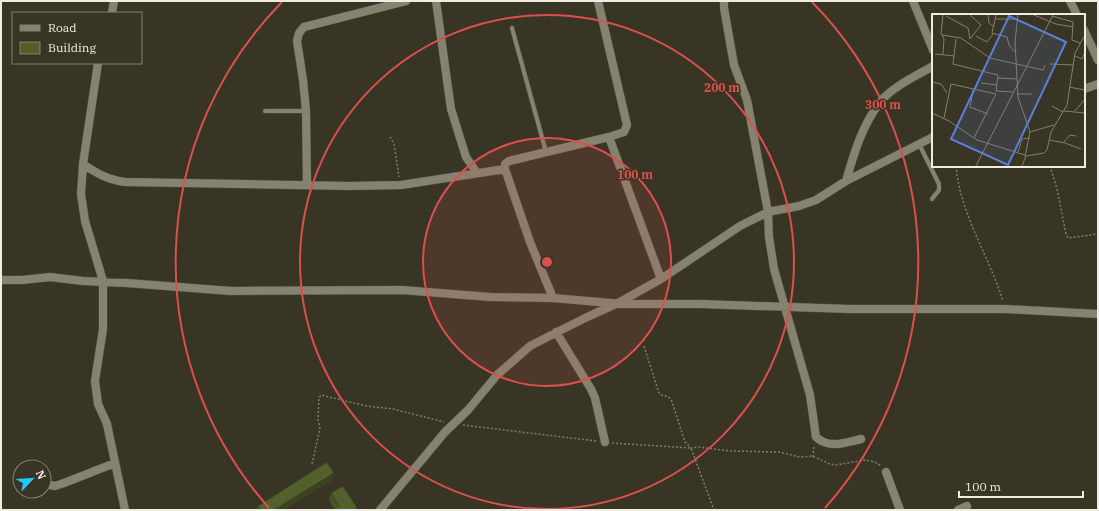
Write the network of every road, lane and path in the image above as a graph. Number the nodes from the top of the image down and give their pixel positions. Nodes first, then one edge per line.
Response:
1 (114, 1) edge
2 (406, 1) edge
3 (436, 1) edge
4 (598, 1) edge
5 (724, 1) edge
6 (913, 1) edge
7 (1070, 1) edge
8 (112, 12) edge
9 (1076, 14) edge
10 (512, 28) dead end
11 (1085, 32) edge
12 (932, 48) edge
13 (1098, 60) edge
14 (98, 64) edge
15 (932, 67) edge
16 (1098, 84) edge
17 (1085, 89) edge
18 (265, 110) dead end
19 (306, 111) junction
20 (390, 137) dead end
21 (609, 137) junction
22 (932, 137) edge
23 (918, 144) junction
24 (546, 152) junction
25 (84, 164) junction
26 (956, 167) edge
27 (1050, 167) edge
28 (505, 169) junction
29 (477, 173) junction
30 (846, 181) junction
31 (401, 185) junction
32 (307, 186) junction
33 (932, 199) dead end
34 (768, 212) junction
35 (1098, 234) edge
36 (661, 279) junction
37 (1, 280) edge
38 (103, 281) junction
39 (553, 298) junction
40 (618, 304) junction
41 (784, 308) junction
42 (1006, 309) junction
43 (1098, 314) edge
44 (556, 332) junction
45 (644, 346) dead end
46 (454, 424) junction
47 (861, 439) dead end
48 (606, 442) junction
49 (692, 448) junction
50 (115, 463) junction
51 (312, 464) dead end
52 (886, 472) joint
53 (52, 485) edge
54 (967, 506) dead end
55 (125, 510) edge
56 (380, 510) edge
57 (714, 510) edge
58 (900, 510) edge
59 (958, 510) edge

1 - 8 street
2 - 19 street
3 - 29 street
4 - 21 street
5 - 34 street
6 - 12 street
7 - 9 street
10 - 24 lane
11 - 13 street
14 - 25 street
15 - 30 street
16 - 17 street
18 - 19 lane
19 - 32 street
20 - 31 path
21 - 24 street
21 - 36 street
22 - 23 street
23 - 30 street
23 - 33 lane
24 - 28 street
25 - 32 street
25 - 38 street
26 - 42 path
27 - 35 path
28 - 29 street
28 - 39 street
29 - 31 street
30 - 34 street
31 - 32 street
34 - 36 street
34 - 41 street
36 - 40 street
37 - 38 street
38 - 39 street
38 - 50 street
39 - 40 street
40 - 41 street
40 - 44 street
41 - 42 street
41 - 47 street
42 - 43 street
44 - 46 street
44 - 48 street
45 - 49 path
46 - 48 path
46 - 51 path
46 - 56 street
48 - 49 path
49 - 52 path
49 - 57 path
50 - 53 street
50 - 55 street
52 - 58 street
54 - 59 street

